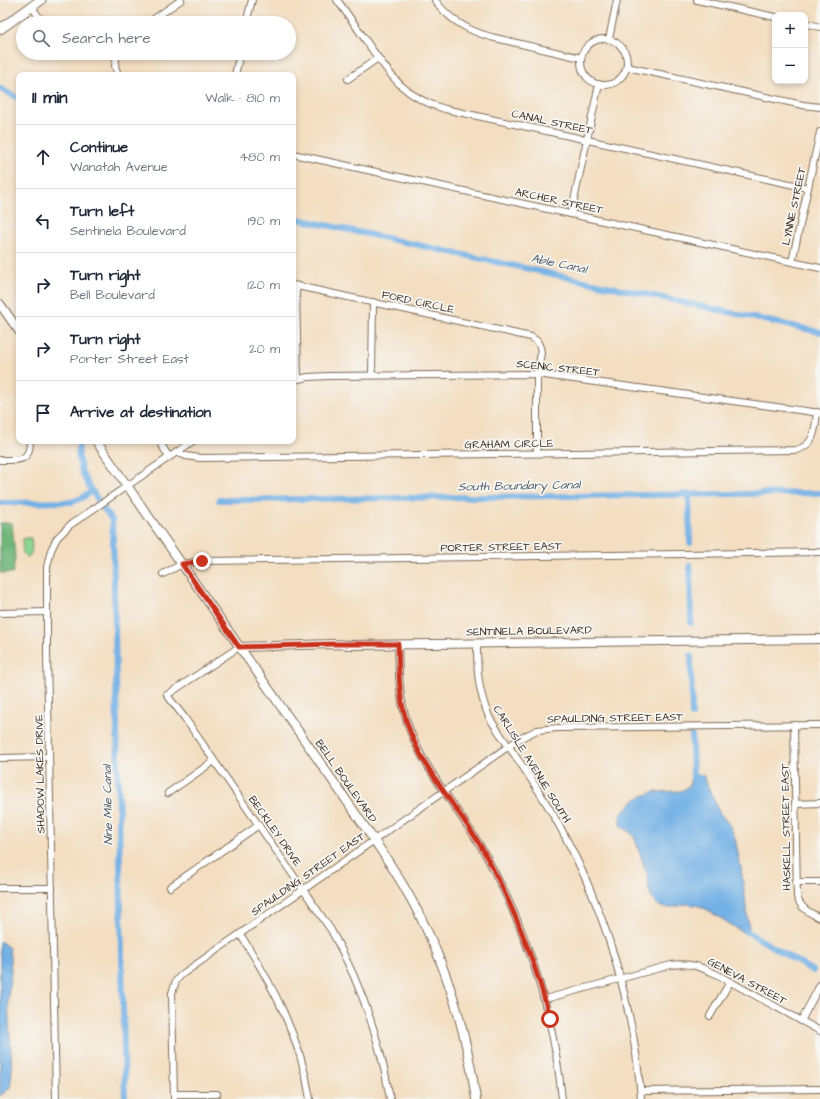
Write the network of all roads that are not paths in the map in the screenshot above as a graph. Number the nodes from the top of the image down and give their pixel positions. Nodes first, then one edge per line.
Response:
1 (41, 0) edge
2 (181, 0) edge
3 (252, 0) edge
4 (337, 0) edge
5 (435, 0) edge
6 (617, 0) edge
7 (697, 0) edge
8 (32, 7) junction
9 (19, 16) edge
10 (38, 16) edge
11 (158, 16) edge
12 (248, 16) edge
13 (772, 16) edge
14 (16, 18) edge
15 (808, 24) edge
16 (820, 27) edge
17 (0, 29) edge
18 (609, 39) junction
19 (378, 58) junction
20 (581, 58) junction
21 (116, 60) edge
22 (238, 60) edge
23 (627, 67) junction
24 (117, 72) edge
25 (236, 72) edge
26 (348, 79) dead end
27 (599, 84) junction
28 (820, 107) edge
29 (820, 132) edge
30 (587, 140) junction
31 (296, 155) edge
32 (808, 188) junction
33 (571, 214) junction
34 (792, 262) junction
35 (820, 268) edge
36 (296, 286) edge
37 (373, 302) junction
38 (1, 308) edge
39 (16, 327) edge
40 (537, 374) junction
41 (372, 375) junction
42 (296, 380) edge
43 (819, 413) edge
44 (30, 444) edge
45 (98, 444) edge
46 (161, 444) edge
47 (189, 444) edge
48 (177, 452) junction
49 (537, 453) junction
50 (169, 458) junction
51 (0, 460) edge
52 (127, 486) junction
53 (820, 552) edge
54 (182, 564) junction
55 (162, 574) dead end
56 (47, 612) junction
57 (0, 613) edge
58 (820, 639) edge
59 (476, 643) junction
60 (398, 644) junction
61 (239, 647) junction
62 (794, 725) junction
63 (820, 725) edge
64 (509, 746) junction
65 (0, 758) edge
66 (49, 758) junction
67 (214, 761) junction
68 (444, 792) junction
69 (168, 793) dead end
70 (820, 803) edge
71 (795, 804) junction
72 (259, 825) junction
73 (374, 840) junction
74 (796, 882) junction
75 (820, 882) edge
76 (170, 887) dead end
77 (0, 888) edge
78 (52, 888) junction
79 (304, 889) junction
80 (820, 918) edge
81 (240, 934) junction
82 (620, 979) junction
83 (730, 982) junction
84 (820, 985) edge
85 (545, 999) junction
86 (710, 1016) dead end
87 (801, 1021) junction
88 (820, 1032) edge
89 (820, 1089) edge
90 (641, 1091) junction
91 (217, 1094) dead end
92 (174, 1096) edge
93 (56, 1099) edge
94 (310, 1099) edge
95 (390, 1099) edge
96 (476, 1099) edge
97 (562, 1099) edge
98 (641, 1099) edge

1 - 8 main road
2 - 11 street
3 - 12 street
4 - 19 street, CANAL STREET
5 - 20 street
6 - 18 street
7 - 13 street
8 - 9 main road
8 - 10 street
14 - 17 main road
15 - 16 street
18 - 20 street
18 - 23 street
19 - 26 street
19 - 30 street, CANAL STREET
20 - 27 street
21 - 24 street
22 - 25 street
23 - 27 street
23 - 28 street
27 - 30 street
29 - 32 street, LYNNE STREET
30 - 32 street, CANAL STREET
30 - 33 street
31 - 33 street, ARCHER STREET
32 - 34 street, LYNNE STREET
33 - 34 street, ARCHER STREET
34 - 35 street, ARCHER STREET
36 - 37 street, FORD CIRCLE
37 - 40 street, FORD CIRCLE
37 - 41 street
38 - 39 street
40 - 41 street, SCENIC STREET
40 - 43 street, SCENIC STREET
40 - 49 street
41 - 42 street, SCENIC STREET
43 - 49 street, GRAHAM CIRCLE
44 - 51 street
45 - 52 street, BELL BOULEVARD
46 - 50 street
47 - 48 street
48 - 49 street, GRAHAM CIRCLE
48 - 50 street
50 - 52 street
52 - 54 street, BELL BOULEVARD
52 - 56 street, SHADOW LAKES DRIVE
53 - 54 street, PORTER STREET EAST
54 - 55 street, PORTER STREET EAST
54 - 61 street, BELL BOULEVARD
56 - 57 street
56 - 66 street, SHADOW LAKES DRIVE
58 - 59 street, SENTINELA BOULEVARD
59 - 60 street, SENTINELA BOULEVARD
59 - 64 street, CARLISLE AVENUE SOUTH
60 - 61 street, SENTINELA BOULEVARD
60 - 68 street
61 - 67 street, BECKLEY DRIVE
61 - 73 street, BELL BOULEVARD
62 - 63 street, SPAULDING STREET EAST
62 - 64 street, SPAULDING STREET EAST
62 - 71 street, HASKELL STREET EAST
64 - 68 street, SPAULDING STREET EAST
64 - 82 street, CARLISLE AVENUE SOUTH
65 - 66 street
66 - 78 street, SHADOW LAKES DRIVE
67 - 69 street
67 - 72 street, BECKLEY DRIVE
68 - 73 street, SPAULDING STREET EAST
68 - 85 street
70 - 71 street
71 - 74 street, HASKELL STREET EAST
72 - 76 street
72 - 79 street, BECKLEY DRIVE
73 - 79 street, SPAULDING STREET EAST
73 - 96 street, BELL BOULEVARD
74 - 75 street
74 - 80 street, HASKELL STREET EAST
77 - 78 street
78 - 93 street, SHADOW LAKES DRIVE
79 - 81 street, SPAULDING STREET EAST
79 - 95 street, BECKLEY DRIVE
81 - 92 street, SPAULDING STREET EAST
81 - 94 street
82 - 83 street, GENEVA STREET
82 - 85 street, GENEVA STREET
82 - 90 street, CARLISLE AVENUE SOUTH
83 - 86 street
83 - 87 street, GENEVA STREET
84 - 87 street
85 - 97 street
87 - 88 street, GENEVA STREET
89 - 90 street
90 - 98 street, CARLISLE AVENUE SOUTH
91 - 92 street

